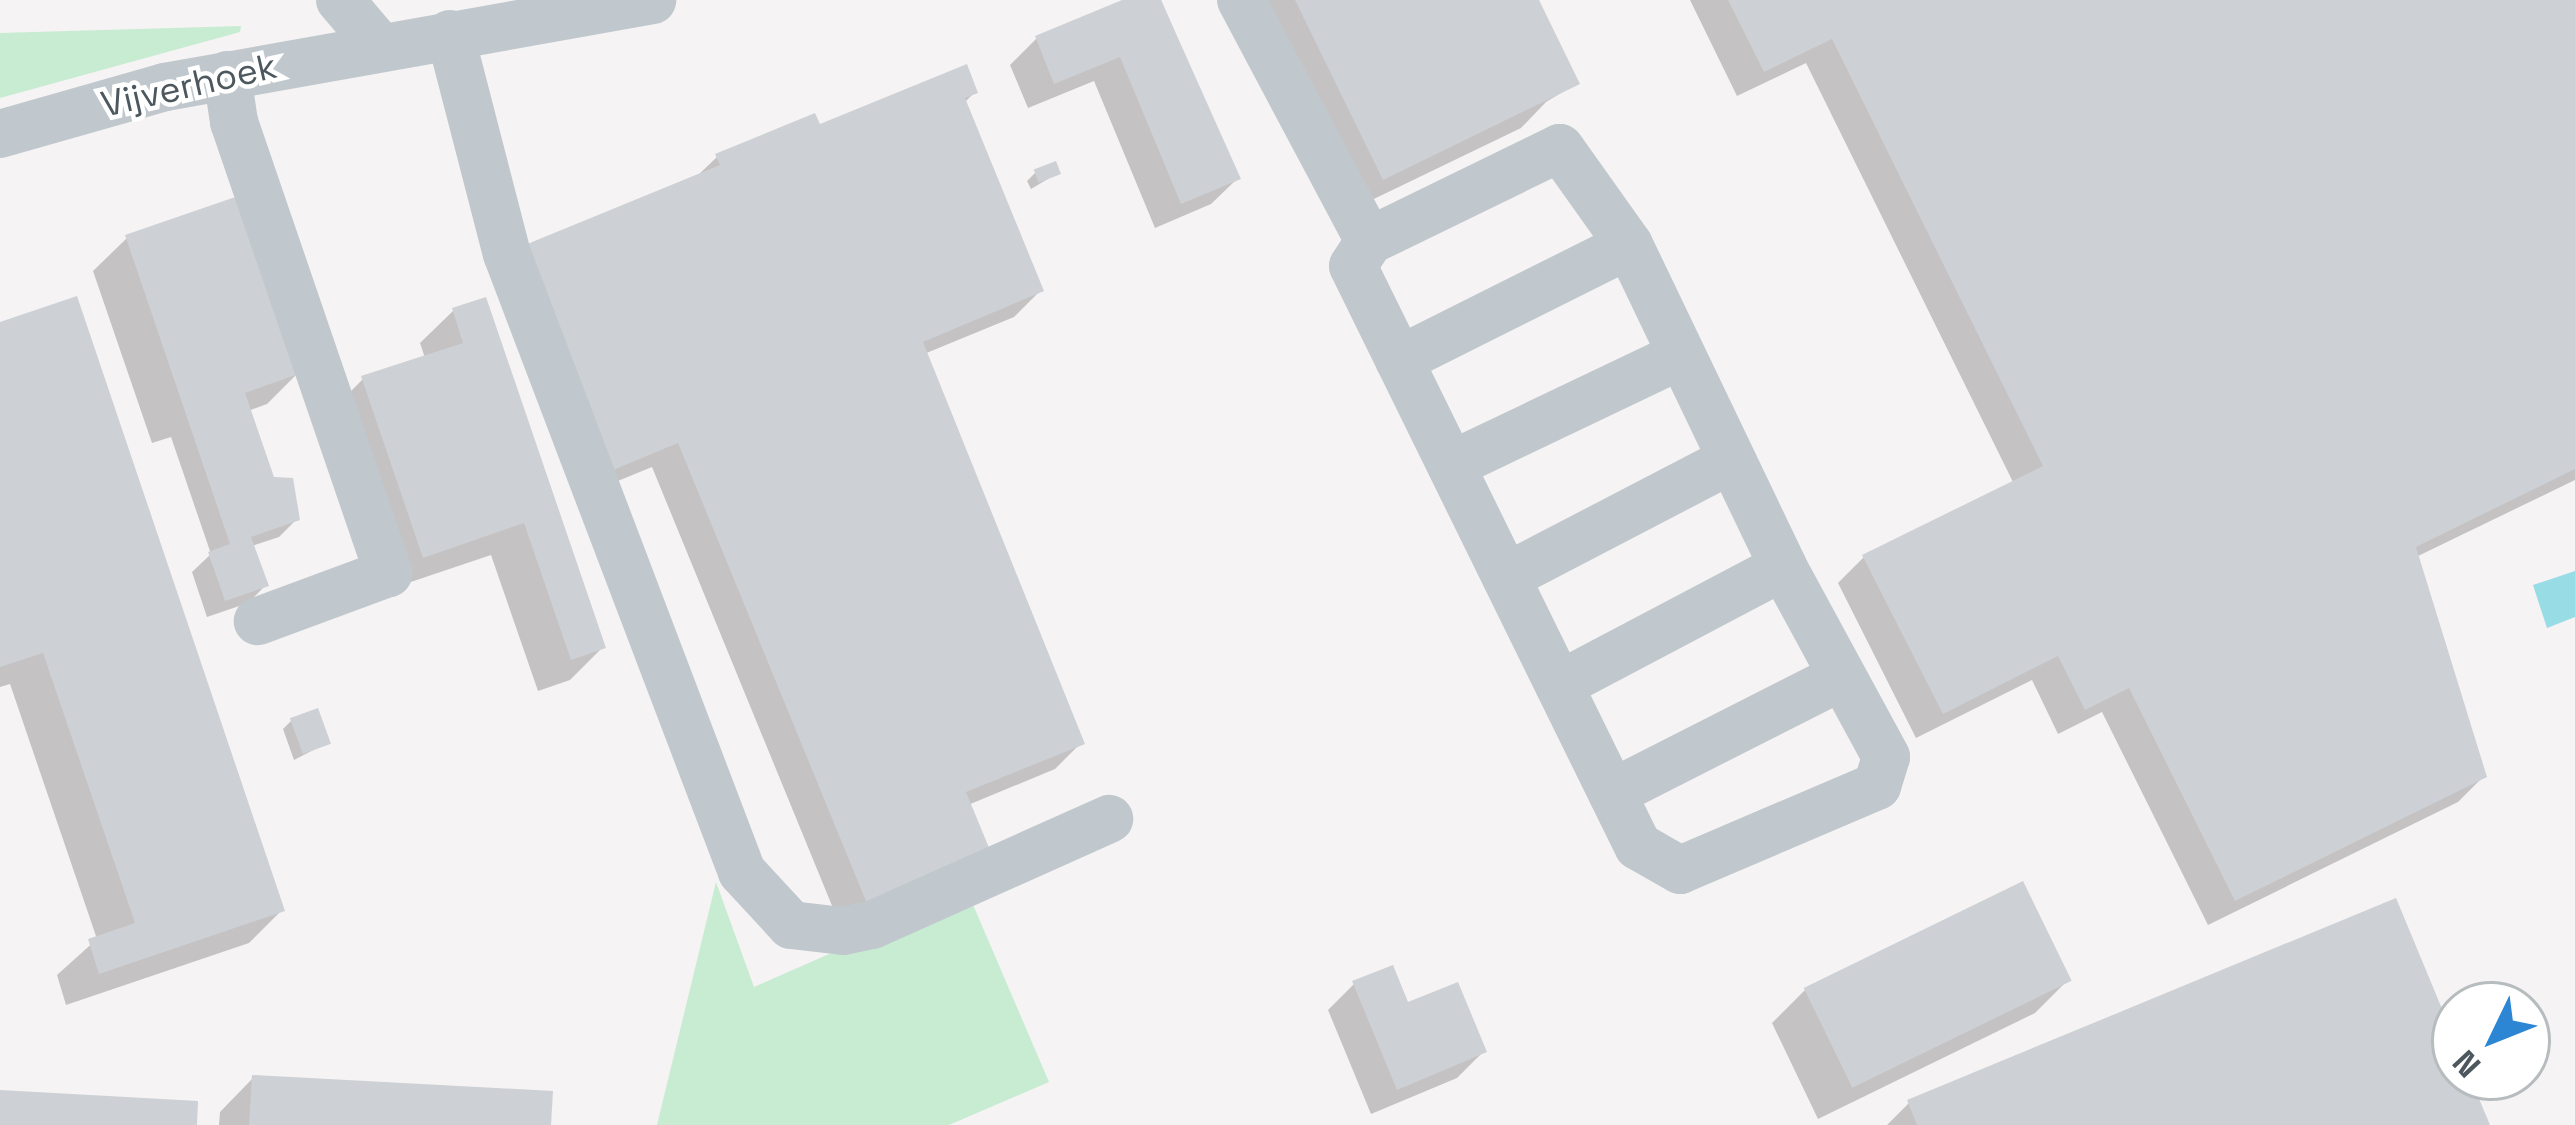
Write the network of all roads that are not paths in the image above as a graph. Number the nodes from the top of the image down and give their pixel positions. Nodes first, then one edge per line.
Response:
1 (340, 0) edge
2 (652, 0) edge
3 (1241, 0) edge
4 (450, 34) junction
5 (380, 46) junction
6 (227, 75) junction
7 (0, 134) edge
8 (1369, 242) junction
9 (1628, 244) junction
10 (1680, 356) junction
11 (1399, 360) junction
12 (1731, 460) junction
13 (1451, 465) junction
14 (1784, 567) junction
15 (1506, 577) junction
16 (258, 621) dead end
17 (1841, 676) junction
18 (1559, 685) junction
19 (1612, 793) junction
20 (1109, 819) dead end

1 - 5 street
2 - 4 street, Vijverhoek
3 - 8 street
4 - 5 street, Vijverhoek
4 - 20 street
5 - 6 street, Vijverhoek
6 - 7 street, Vijverhoek
6 - 16 street
8 - 9 street
8 - 11 street
9 - 10 street
9 - 11 street
10 - 12 street
10 - 13 street
11 - 13 street
12 - 14 street
12 - 15 street
13 - 15 street
14 - 17 street
14 - 18 street
15 - 18 street
17 - 19 street
17 - 19 street
18 - 19 street

